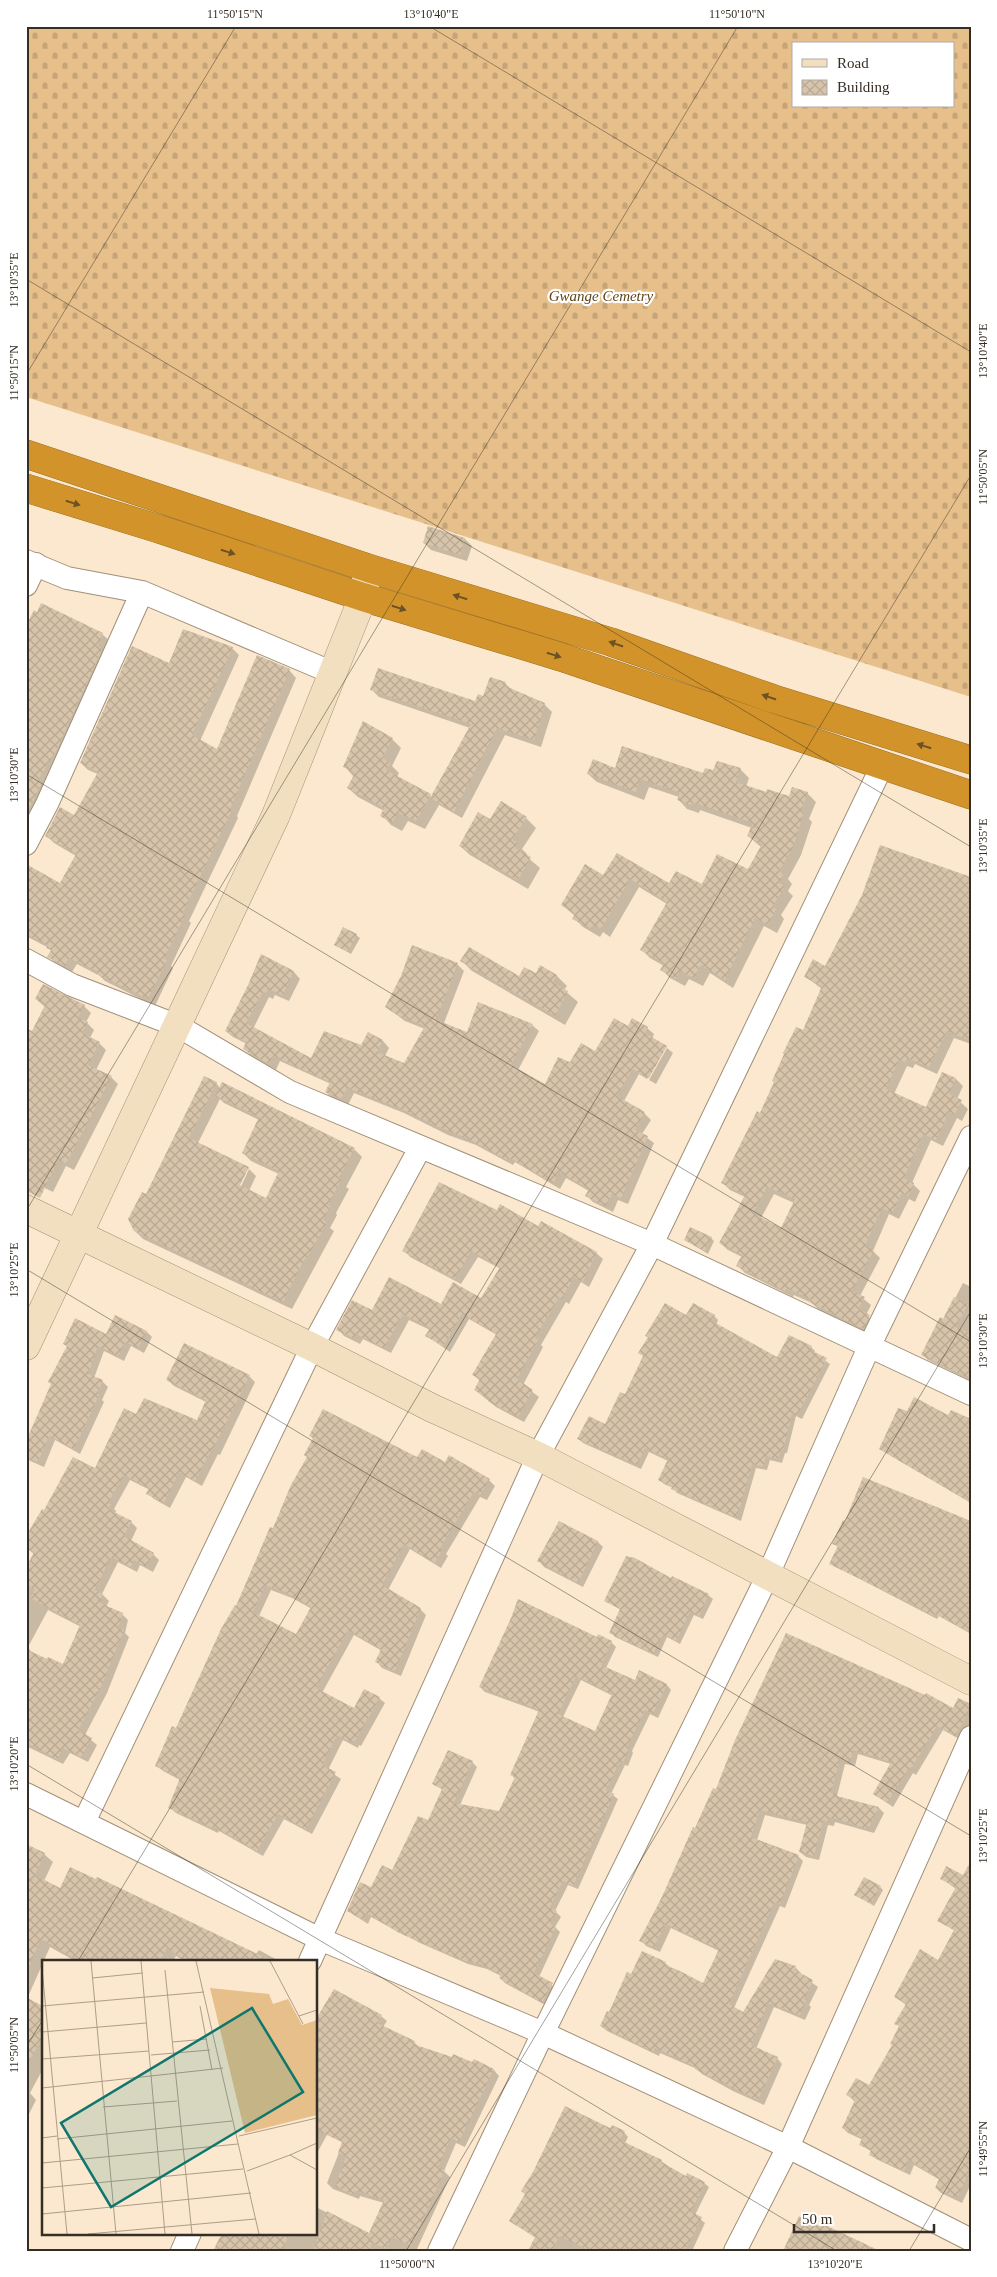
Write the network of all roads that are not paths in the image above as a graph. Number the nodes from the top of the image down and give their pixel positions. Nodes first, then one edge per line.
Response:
1 (26, 454) edge
2 (26, 488) edge
3 (31, 562) edge
4 (368, 568) junction
5 (26, 585) edge
6 (142, 592) junction
7 (363, 597) junction
8 (333, 674) junction
9 (971, 760) edge
10 (882, 766) junction
11 (971, 794) edge
12 (26, 844) edge
13 (26, 960) edge
14 (178, 1026) junction
15 (971, 1137) edge
16 (420, 1148) junction
17 (26, 1209) edge
18 (78, 1235) junction
19 (652, 1244) junction
20 (26, 1346) edge
21 (312, 1347) junction
22 (869, 1347) junction
23 (971, 1394) edge
24 (538, 1456) junction
25 (767, 1577) junction
26 (971, 1681) edge
27 (971, 1737) edge
28 (26, 1794) edge
29 (84, 1822) junction
30 (320, 1939) junction
31 (310, 1960) edge
32 (543, 2034) junction
33 (788, 2147) junction
34 (190, 2234) edge
35 (971, 2240) edge
36 (182, 2251) edge
37 (439, 2251) edge
38 (735, 2251) edge

1 - 4 highway
2 -> 7 highway
3 - 5 street
3 - 6 street
4 - 7 main road
9 -> 4 highway
6 - 8 street
6 - 12 street
7 - 8 main road
7 -> 10 highway
8 - 14 main road
10 - 11 highway
10 - 19 street
13 - 14 street
14 - 16 street
14 - 18 main road
15 - 22 street
16 - 19 street
16 - 21 street
17 - 18 main road
18 - 20 main road
18 - 21 main road
19 - 22 street
19 - 24 street
21 - 24 main road
21 - 29 street
22 - 23 street
22 - 25 street
24 - 25 main road
24 - 30 street
25 - 26 main road
25 - 32 street
27 - 33 street
28 - 29 street
29 - 30 street
30 - 31 street
30 - 32 street
32 - 33 street
32 - 37 street
33 - 35 street
33 - 38 street
34 - 36 street

